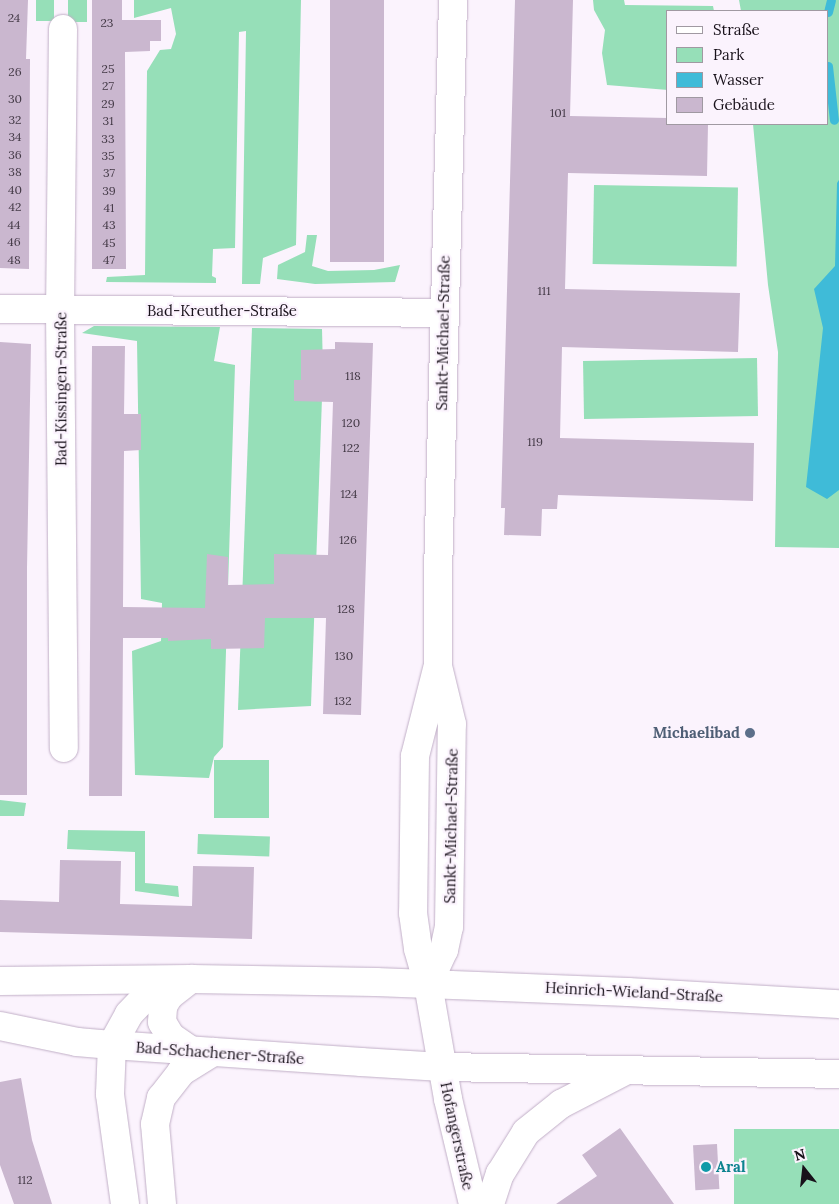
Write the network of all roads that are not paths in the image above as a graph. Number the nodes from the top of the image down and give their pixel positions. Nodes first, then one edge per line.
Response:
1 (453, 0) edge
2 (63, 29) dead end
3 (0, 309) edge
4 (60, 310) junction
5 (444, 313) junction
6 (438, 666) junction
7 (64, 748) dead end
8 (191, 979) junction
9 (0, 981) edge
10 (428, 984) junction
11 (839, 1004) edge
12 (0, 1026) edge
13 (112, 1046) junction
14 (201, 1050) junction
15 (442, 1067) junction
16 (627, 1070) junction
17 (839, 1074) edge
18 (125, 1204) edge
19 (162, 1204) edge
20 (473, 1204) edge
21 (490, 1204) edge

1 - 5 street, Sankt-Michael-Straße
2 - 4 street, Bad-Kissingen-Straße
3 - 4 street, Bad-Kreuther-Straße
4 - 5 street, Bad-Kreuther-Straße
4 - 7 street, Bad-Kissingen-Straße
5 - 6 street, Sankt-Michael-Straße
6 - 10 street, Sankt-Michael-Straße
6 - 10 street, Sankt-Michael-Straße
8 - 9 street
8 - 10 street
8 - 13 street
8 - 14 street
10 - 11 street, Heinrich-Wieland-Straße
10 - 15 street, Sankt-Michael-Straße
12 - 13 street, Bad-Schachener-Straße
13 - 14 street, Bad-Schachener-Straße
13 - 18 street
14 - 15 street, Bad-Schachener-Straße
14 - 19 street
15 - 16 street
15 - 20 street, Hofangerstraße
16 - 17 street
16 - 21 street, Hofangerstraße

